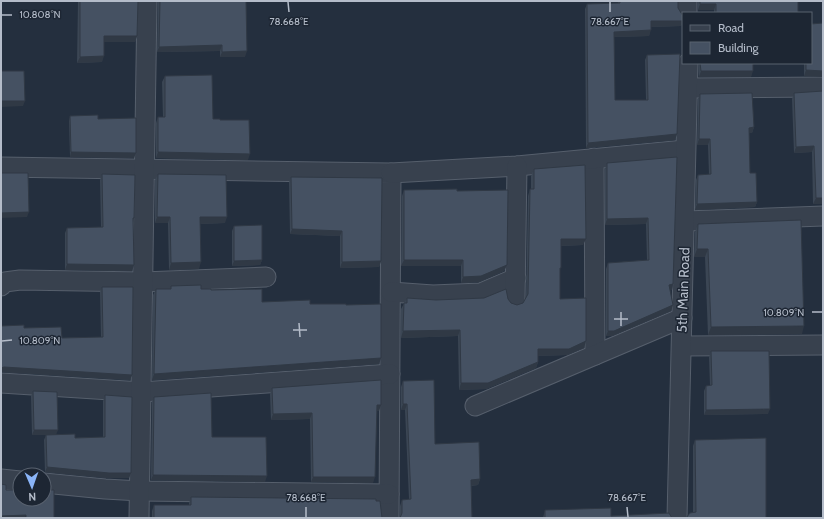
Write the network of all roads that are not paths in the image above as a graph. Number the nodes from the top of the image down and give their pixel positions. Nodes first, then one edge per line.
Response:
1 (147, 1) edge
2 (687, 1) edge
3 (687, 12) edge
4 (688, 64) edge
5 (823, 87) edge
6 (688, 88) junction
7 (685, 150) junction
8 (594, 158) junction
9 (516, 166) junction
10 (1, 167) edge
11 (144, 170) junction
12 (391, 173) junction
13 (823, 216) edge
14 (685, 221) junction
15 (266, 277) dead end
16 (516, 278) junction
17 (143, 282) junction
18 (2, 283) edge
19 (391, 292) junction
20 (515, 300) dead end
21 (682, 318) junction
22 (823, 345) edge
23 (682, 346) junction
24 (595, 355) junction
25 (390, 374) junction
26 (1, 383) edge
27 (142, 392) junction
28 (475, 406) dead end
29 (1, 479) edge
30 (12, 480) edge
31 (52, 484) edge
32 (140, 491) junction
33 (389, 494) junction
34 (140, 518) edge
35 (389, 518) edge
36 (677, 518) edge

1 - 11 street
2 - 3 street
4 - 6 street, 5th Main Road
5 - 6 street
6 - 7 street, 5th Main Road
7 - 8 street
7 - 14 street, 5th Main Road
8 - 9 street
8 - 24 street
9 - 12 street
9 - 16 street
10 - 11 street
11 - 12 street
11 - 17 street
12 - 19 street
13 - 14 street
14 - 21 street, 5th Main Road
15 - 17 street
16 - 19 street
16 - 20 street
17 - 18 street
17 - 27 street
19 - 25 street
21 - 23 street, 5th Main Road
21 - 24 street
22 - 23 street
23 - 36 street, 5th Main Road
24 - 28 street
25 - 27 street
25 - 33 street
26 - 27 street
27 - 32 street
29 - 30 street
31 - 32 street
32 - 33 street
32 - 34 street
33 - 35 street

